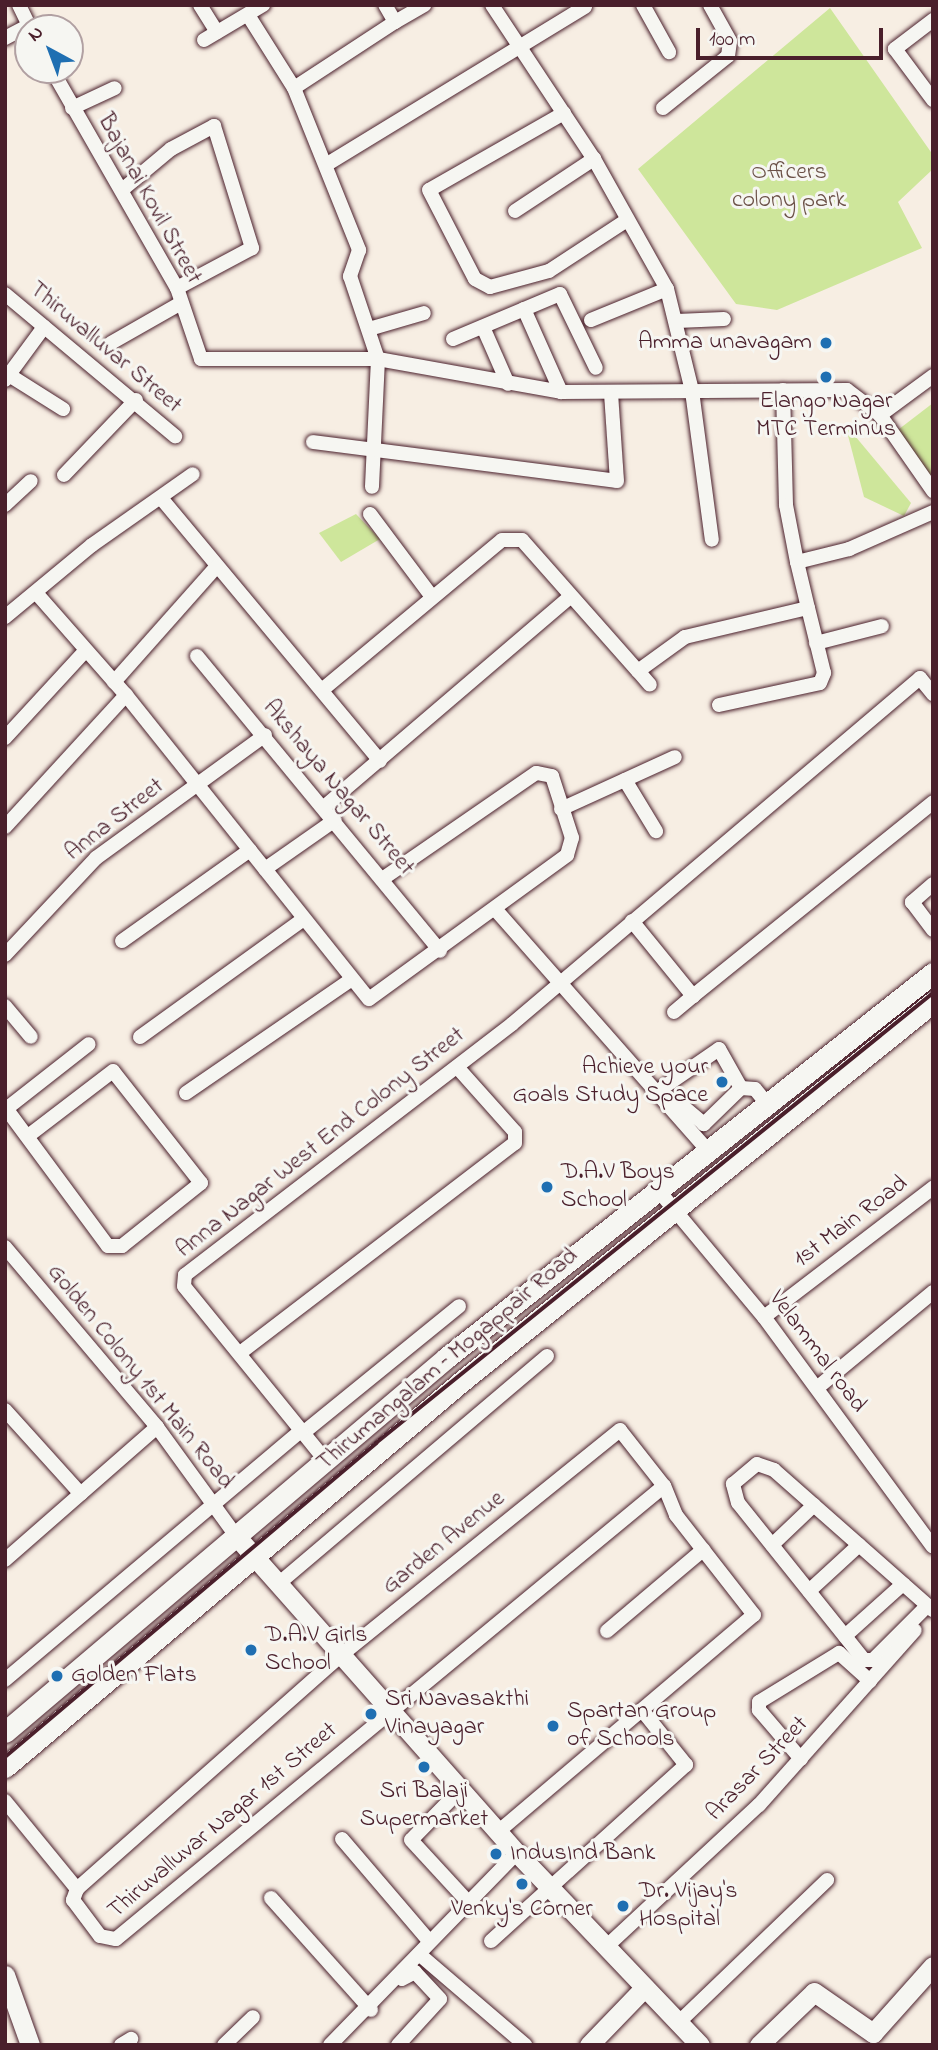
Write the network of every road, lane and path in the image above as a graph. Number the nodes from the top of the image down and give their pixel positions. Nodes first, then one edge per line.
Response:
1 (200, 5) edge
2 (263, 5) edge
3 (385, 5) edge
4 (425, 5) edge
5 (492, 5) edge
6 (643, 5) edge
7 (710, 5) edge
8 (585, 7) dead end
9 (247, 15) junction
10 (933, 20) edge
11 (395, 22) junction
12 (217, 32) junction
13 (204, 40) dead end
14 (521, 49) junction
15 (669, 52) dead end
16 (59, 84) edge
17 (115, 88) dead end
18 (294, 88) junction
19 (933, 100) edge
20 (72, 108) junction
21 (663, 108) dead end
22 (564, 113) junction
23 (594, 159) junction
24 (329, 163) junction
25 (122, 190) junction
26 (515, 211) dead end
27 (627, 219) junction
28 (177, 288) junction
29 (667, 289) junction
30 (5, 295) edge
31 (181, 303) junction
32 (524, 309) junction
33 (424, 313) dead end
34 (724, 319) dead end
35 (591, 320) dead end
36 (677, 321) junction
37 (44, 327) junction
38 (483, 327) junction
39 (369, 329) junction
40 (453, 339) dead end
41 (111, 343) dead end
42 (379, 359) junction
43 (596, 369) dead end
44 (933, 376) edge
45 (7, 378) edge
46 (508, 384) junction
47 (783, 390) junction
48 (692, 391) junction
49 (561, 392) junction
50 (611, 394) junction
51 (136, 400) junction
52 (63, 409) dead end
53 (880, 415) junction
54 (175, 436) dead end
55 (313, 442) dead end
56 (372, 447) junction
57 (193, 474) dead end
58 (64, 475) dead end
59 (32, 481) dead end
60 (372, 487) dead end
61 (933, 491) edge
62 (161, 498) junction
63 (5, 505) edge
64 (933, 512) edge
65 (370, 514) dead end
66 (712, 540) dead end
67 (797, 562) junction
68 (216, 567) junction
69 (37, 595) junction
70 (432, 597) junction
71 (569, 598) junction
72 (808, 608) junction
73 (6, 616) edge
74 (882, 626) dead end
75 (816, 643) junction
76 (85, 651) junction
77 (197, 656) dead end
78 (638, 671) junction
79 (114, 682) junction
80 (650, 685) dead end
81 (322, 690) junction
82 (933, 694) edge
83 (126, 695) junction
84 (719, 705) dead end
85 (265, 735) junction
86 (5, 738) edge
87 (675, 757) dead end
88 (380, 761) junction
89 (625, 780) junction
90 (198, 784) junction
91 (933, 803) edge
92 (324, 807) junction
93 (561, 809) junction
94 (335, 820) junction
95 (5, 827) edge
96 (656, 831) dead end
97 (250, 850) junction
98 (265, 869) junction
99 (384, 878) junction
100 (933, 884) edge
101 (495, 909) junction
102 (302, 920) junction
103 (632, 921) junction
104 (933, 930) edge
105 (122, 941) dead end
106 (440, 951) junction
107 (5, 955) edge
108 (933, 972) edge
109 (352, 979) junction
110 (560, 981) junction
111 (693, 996) junction
112 (933, 1002) edge
113 (5, 1006) edge
114 (674, 1012) dead end
115 (31, 1037) dead end
116 (139, 1037) dead end
117 (89, 1044) dead end
118 (457, 1067) junction
119 (741, 1088) junction
120 (660, 1089) junction
121 (186, 1093) dead end
122 (767, 1104) junction
123 (6, 1108) edge
124 (28, 1136) junction
125 (708, 1151) junction
126 (658, 1190) junction
127 (931, 1194) edge
128 (675, 1207) junction
129 (5, 1247) edge
130 (933, 1292) edge
131 (459, 1307) dead end
132 (764, 1317) junction
133 (240, 1353) junction
134 (547, 1356) dead end
135 (817, 1388) junction
136 (6, 1411) edge
137 (157, 1427) junction
138 (302, 1432) junction
139 (326, 1461) junction
140 (664, 1486) junction
141 (81, 1494) junction
142 (214, 1504) junction
143 (814, 1504) junction
144 (237, 1537) junction
145 (772, 1545) junction
146 (859, 1545) junction
147 (933, 1547) edge
148 (704, 1550) junction
149 (253, 1558) junction
150 (5, 1560) edge
151 (903, 1584) junction
152 (277, 1585) junction
153 (809, 1591) junction
154 (931, 1609) edge
155 (607, 1631) dead end
156 (845, 1636) junction
157 (339, 1657) junction
158 (5, 1680) edge
159 (870, 1681) junction
160 (642, 1710) junction
161 (391, 1711) junction
162 (5, 1732) edge
163 (801, 1759) junction
164 (5, 1767) edge
165 (461, 1789) junction
166 (5, 1801) edge
167 (499, 1831) junction
168 (342, 1839) dead end
169 (517, 1853) junction
170 (827, 1881) dead end
171 (549, 1887) junction
172 (78, 1889) junction
173 (271, 1898) dead end
174 (468, 1902) junction
175 (429, 1941) junction
176 (491, 1941) dead end
177 (606, 1948) junction
178 (419, 1954) junction
179 (441, 1974) junction
180 (5, 1975) edge
181 (930, 1976) edge
182 (429, 1986) junction
183 (644, 1988) junction
184 (370, 2008) junction
185 (253, 2017) dead end
186 (677, 2024) junction
187 (878, 2039) edge
188 (30, 2045) edge
189 (224, 2045) edge
190 (330, 2045) edge
191 (337, 2045) edge
192 (398, 2045) edge
193 (525, 2045) edge
194 (589, 2045) edge
195 (700, 2045) edge
196 (759, 2045) edge

1 - 12 street
2 - 9 street
3 - 11 street
4 - 11 street
5 - 14 street
6 - 15 street
7 - 21 street
8 - 14 street
9 - 12 street
9 - 18 street
10 - 19 street
11 - 18 street
12 - 13 street
14 - 22 street
14 - 24 street
16 - 20 street, Bajanai Kovil Street
17 - 20 street
18 - 24 street
20 - 25 street, Bajanai Kovil Street
22 - 23 street
22 - 27 street
23 - 26 street
23 - 27 street
24 - 39 street
25 - 28 street, Bajanai Kovil Street
25 - 28 street
27 - 29 street
28 - 31 street, Bajanai Kovil Street
29 - 35 street
29 - 36 street
30 - 37 street, Thiruvalluvar Street
31 - 41 street
31 - 42 street, Bajanai Kovil Street
32 - 38 street
32 - 43 street
32 - 49 street
33 - 39 street
34 - 36 street
36 - 48 street
37 - 45 street
37 - 51 street, Thiruvalluvar Street
38 - 40 street
38 - 46 street
39 - 42 street
42 - 46 street
42 - 56 street
44 - 53 street
45 - 52 street
46 - 49 street
47 - 48 street
47 - 53 street
47 - 67 street
48 - 50 street
48 - 66 street
49 - 50 street
50 - 56 street
51 - 54 street, Thiruvalluvar Street
51 - 58 street
53 - 61 street
55 - 56 street
56 - 60 street
57 - 62 street
59 - 63 street
62 - 68 street
62 - 69 street
64 - 67 street
65 - 70 street
67 - 72 street
68 - 79 street
68 - 81 street
69 - 73 street
69 - 76 street
70 - 71 street
70 - 81 street
71 - 78 street
71 - 88 street
72 - 75 street
72 - 78 street
74 - 75 street
75 - 84 street
76 - 79 street
76 - 86 street
77 - 85 street, Akshaya Nagar Street
78 - 80 street
79 - 83 street
81 - 88 street
82 - 103 street, Anna Nagar West End Colony Street
83 - 90 street
83 - 95 street
85 - 90 street, Anna Street
85 - 92 street, Akshaya Nagar Street
87 - 89 street
88 - 92 street
89 - 93 street
89 - 96 street
90 - 97 street
90 - 107 street, Anna Street
91 - 111 street
92 - 94 street, Akshaya Nagar Street
93 - 99 street
93 - 101 street
94 - 98 street
94 - 99 street, Akshaya Nagar Street
97 - 98 street
97 - 105 street
98 - 102 street
99 - 106 street, Akshaya Nagar Street
100 - 104 street
101 - 106 street
101 - 110 street
102 - 109 street
102 - 116 street
103 - 110 street, Anna Nagar West End Colony Street
103 - 111 street
106 - 109 street
108 - 122 main road, Thirumangalam – Mogappair Road
109 - 121 street
110 - 118 street, Anna Nagar West End Colony Street
110 - 120 street
111 - 114 street
112 - 128 main road, Thirumangalam – Mogappair Road
113 - 115 street
117 - 123 street
118 - 133 street, Anna Nagar West End Colony Street
118 - 133 street
119 - 120 street
119 - 120 street
119 - 122 street
120 - 125 street
122 - 125 main road, Thirumangalam – Mogappair Road
123 - 124 street
124 - 124 street
125 - 126 main road, Thirumangalam – Mogappair Road
126 - 128 street, Velammal road
126 - 139 main road, Thirumangalam – Mogappair Road
127 - 132 street, 1st Main Road
128 - 132 street, Velammal road
128 - 149 main road, Thirumangalam – Mogappair Road
129 - 137 street, Golden Colony 1st Main Road
130 - 135 street
131 - 138 street
132 - 135 street, Velammal road
133 - 138 street, Anna Nagar West End Colony Street
134 - 152 street
135 - 147 street, Velammal road
136 - 141 street
137 - 141 street
137 - 142 street, Golden Colony 1st Main Road
138 - 139 street, Anna Nagar West End Colony Street
138 - 142 street
139 - 144 main road, Thirumangalam – Mogappair Road
140 - 148 street
140 - 157 street, Garden Avenue
140 - 161 street, Thiruvalluvar Nagar 1st Street
141 - 150 street
142 - 144 street, Golden Colony 1st Main Road
142 - 158 street
143 - 145 street
143 - 145 street
143 - 146 street
144 - 149 street
144 - 162 main road, Thirumangalam – Mogappair Road
145 - 153 street
146 - 151 street
146 - 153 street
148 - 155 street
148 - 160 street
149 - 152 street
149 - 164 main road, Thirumangalam – Mogappair Road
151 - 154 street
151 - 156 street
152 - 157 street
153 - 156 street
154 - 156 street
154 - 159 street, Arasar Street
157 - 161 street
157 - 172 street, Garden Avenue
159 - 163 street, Arasar Street
159 - 163 street
160 - 167 street
160 - 171 street
161 - 165 street
161 - 172 street, Thiruvalluvar Nagar 1st Street
163 - 177 street, Arasar Street
165 - 167 street
165 - 174 street
166 - 172 street
167 - 169 street
168 - 175 street
169 - 171 street
169 - 174 street
170 - 186 street
171 - 176 street
171 - 177 street
173 - 184 street
174 - 175 street
175 - 178 street
177 - 183 street
178 - 179 street
178 - 184 street
179 - 182 street
179 - 193 street
180 - 188 street
181 - 187 street
182 - 184 street
182 - 192 street
183 - 186 street
183 - 194 street
184 - 190 street
184 - 191 street
185 - 189 street
186 - 195 street
187 - 196 street

